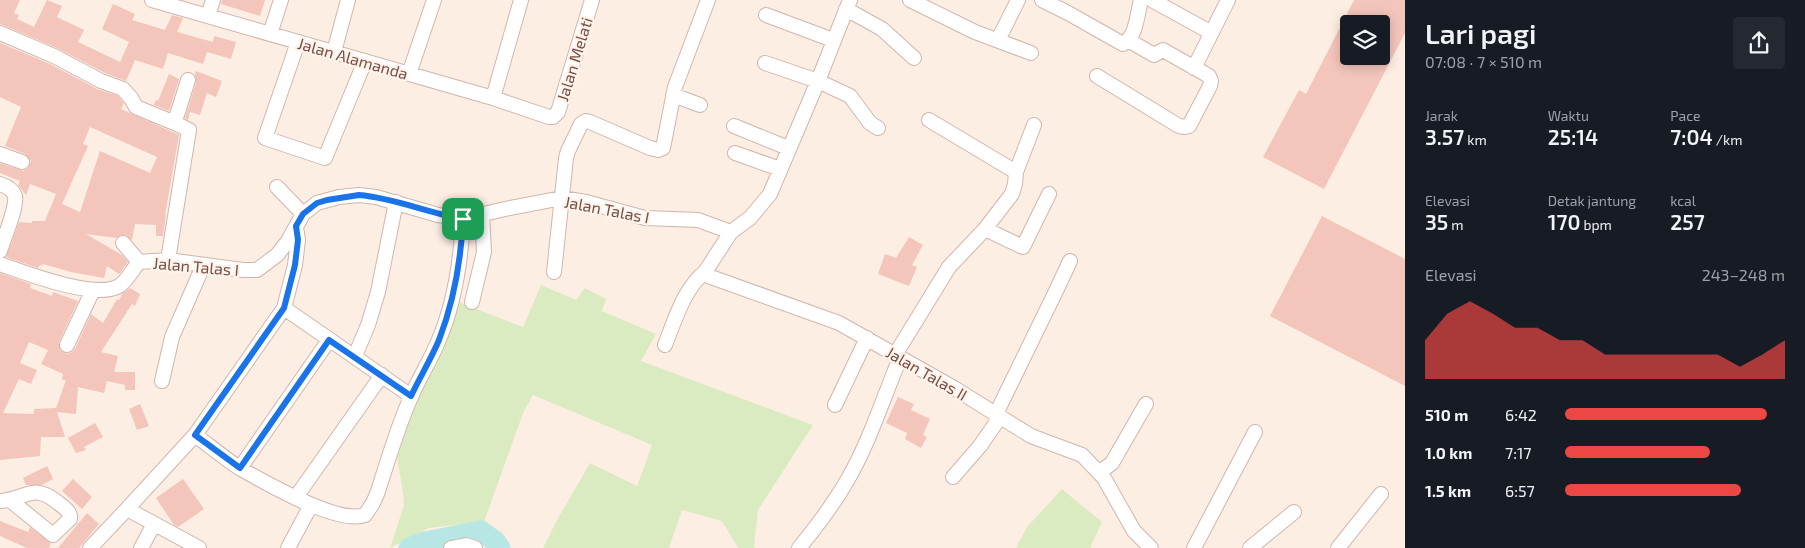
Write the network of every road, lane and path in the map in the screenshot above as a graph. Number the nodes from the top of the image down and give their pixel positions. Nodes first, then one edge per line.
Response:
1 (152, 0) edge
2 (213, 0) edge
3 (281, 0) edge
4 (348, 0) edge
5 (434, 0) edge
6 (521, 0) edge
7 (592, 0) edge
8 (708, 0) edge
9 (910, 0) edge
10 (1018, 0) edge
11 (1042, 0) edge
12 (1141, 0) edge
13 (1152, 0) edge
14 (1228, 0) edge
15 (848, 5) edge
16 (766, 15) dead end
17 (208, 16) junction
18 (1210, 32) junction
19 (0, 33) edge
20 (270, 34) junction
21 (833, 40) junction
22 (998, 40) junction
23 (1128, 40) junction
24 (298, 42) junction
25 (334, 52) junction
26 (1031, 53) dead end
27 (914, 58) dead end
28 (365, 61) junction
29 (765, 63) dead end
30 (1194, 68) junction
31 (409, 74) junction
32 (1097, 76) dead end
33 (188, 80) dead end
34 (818, 81) junction
35 (673, 95) junction
36 (493, 98) junction
37 (700, 104) dead end
38 (553, 116) joint
39 (929, 120) dead end
40 (173, 122) junction
41 (1034, 125) dead end
42 (734, 126) dead end
43 (878, 128) dead end
44 (788, 148) junction
45 (735, 153) dead end
46 (0, 154) edge
47 (22, 162) dead end
48 (780, 169) junction
49 (1016, 172) junction
50 (0, 184) edge
51 (277, 187) dead end
52 (1049, 194) dead end
53 (562, 198) junction
54 (396, 202) junction
55 (482, 214) junction
56 (463, 219) junction
57 (300, 220) junction
58 (985, 229) junction
59 (731, 232) junction
60 (124, 243) dead end
61 (0, 251) edge
62 (168, 260) junction
63 (1070, 260) dead end
64 (139, 262) junction
65 (0, 264) edge
66 (203, 266) junction
67 (706, 271) junction
68 (554, 272) dead end
69 (93, 290) junction
70 (472, 302) dead end
71 (284, 308) junction
72 (867, 338) junction
73 (329, 340) junction
74 (67, 345) dead end
75 (665, 345) dead end
76 (354, 356) junction
77 (897, 356) junction
78 (382, 375) junction
79 (162, 381) dead end
80 (411, 396) junction
81 (1146, 404) dead end
82 (835, 405) dead end
83 (998, 416) junction
84 (1255, 432) dead end
85 (195, 435) junction
86 (240, 468) junction
87 (1100, 472) junction
88 (953, 477) dead end
89 (1381, 494) dead end
90 (296, 497) junction
91 (311, 505) junction
92 (127, 509) junction
93 (1294, 512) dead end
94 (154, 524) junction
95 (90, 548) edge
96 (141, 548) edge
97 (199, 548) edge
98 (288, 548) edge
99 (451, 548) edge
100 (475, 548) edge
101 (799, 548) edge
102 (1151, 548) edge
103 (1194, 548) edge
104 (1250, 548) edge
105 (1338, 548) edge

1 - 17 street, Jalan Alamanda
2 - 17 street
3 - 20 street
4 - 25 street
5 - 31 street
6 - 36 street
7 - 38 street, Jalan Melati
8 - 35 street
9 - 22 street
10 - 22 street
11 - 23 street
12 - 23 street
13 - 18 street
14 - 18 street
15 - 21 street
15 - 27 street
16 - 21 street
17 - 20 street, Jalan Alamanda
18 - 30 street
19 - 40 street
20 - 24 street, Jalan Alamanda
21 - 34 street
22 - 26 street
23 - 30 street
24 - 25 street, Jalan Alamanda
24 - 28 street
25 - 28 street, Jalan Alamanda
28 - 31 street, Jalan Alamanda
29 - 34 street
30 - 32 street
31 - 36 street, Jalan Alamanda
33 - 40 street
34 - 43 street
34 - 44 street
35 - 37 street
35 - 53 street
36 - 38 street, Jalan Alamanda
39 - 49 street
40 - 62 street
41 - 49 street
42 - 44 street
44 - 48 street
45 - 48 street
46 - 47 street
48 - 59 street
49 - 58 street
50 - 61 street
51 - 57 street
52 - 58 street
53 - 55 street, Jalan Talas I
53 - 59 street, Jalan Talas I
53 - 68 street
54 - 56 street, Jalan Talas I
54 - 57 street, Jalan Talas I
54 - 76 street
55 - 56 street, Jalan Talas I
55 - 70 street
56 - 80 street
57 - 66 street, Jalan Talas I
57 - 71 street
58 - 77 street
59 - 67 street
60 - 64 street
62 - 64 street, Jalan Talas I
62 - 66 street, Jalan Talas I
63 - 83 street
64 - 69 street, Jalan Talas I
65 - 69 street, Jalan Talas I
66 - 79 street
67 - 72 street, Jalan Talas II
67 - 75 street
69 - 74 street
71 - 73 street
71 - 85 street
72 - 77 street, Jalan Talas II
72 - 82 street
73 - 76 street
73 - 86 street
76 - 78 street
77 - 83 street, Jalan Talas II
77 - 101 street
78 - 80 street
78 - 90 street
80 - 91 street
81 - 87 street
83 - 87 street, Jalan Talas II
83 - 88 street
84 - 103 street
85 - 86 street
85 - 92 street
86 - 90 street
87 - 102 street, Jalan Talas II
89 - 105 street
90 - 91 street
91 - 98 street
92 - 94 street
92 - 95 street
93 - 104 street
94 - 96 street
94 - 97 street
99 - 100 street

